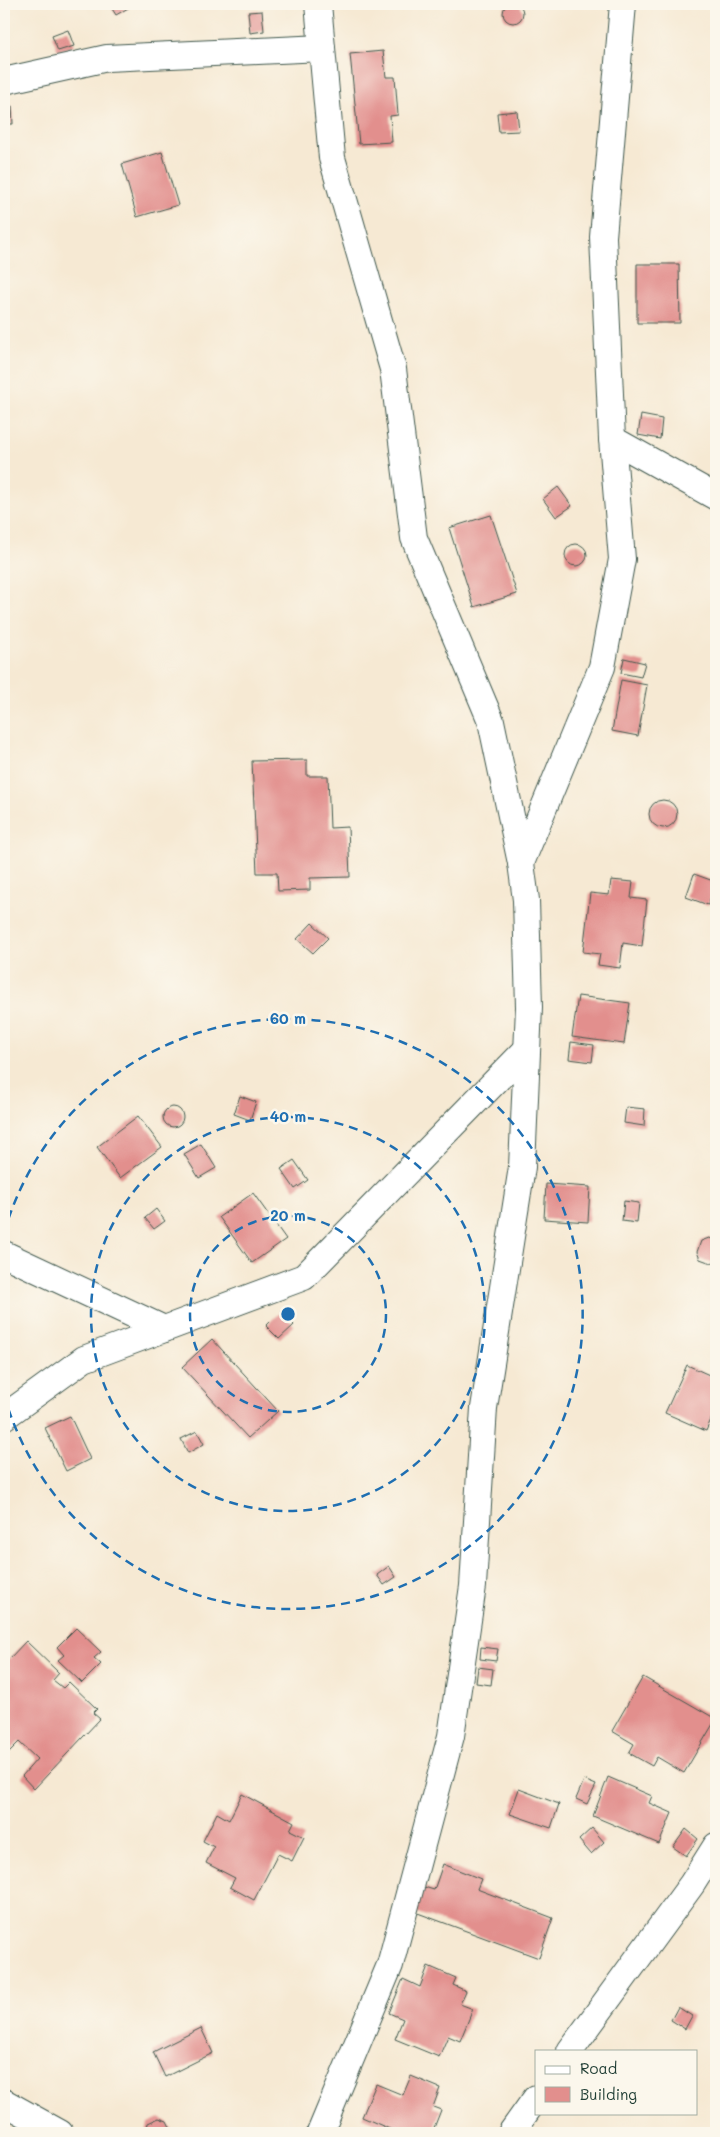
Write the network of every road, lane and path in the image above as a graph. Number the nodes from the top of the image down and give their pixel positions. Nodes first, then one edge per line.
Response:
1 (318, 4) edge
2 (623, 4) edge
3 (322, 48) junction
4 (4, 81) edge
5 (612, 439) junction
6 (716, 497) edge
7 (521, 863) junction
8 (527, 1048) junction
9 (4, 1254) edge
10 (164, 1329) junction
11 (4, 1417) edge
12 (716, 1846) edge
13 (571, 2050) edge
14 (535, 2099) edge
15 (4, 2102) edge
16 (60, 2133) edge
17 (320, 2133) edge
18 (511, 2133) edge

1 - 3 street
2 - 5 street
3 - 4 street
3 - 7 street
5 - 6 street
5 - 7 street
7 - 8 street
8 - 10 street
8 - 17 street
9 - 10 street
10 - 11 street
12 - 13 street
14 - 18 street
15 - 16 street

